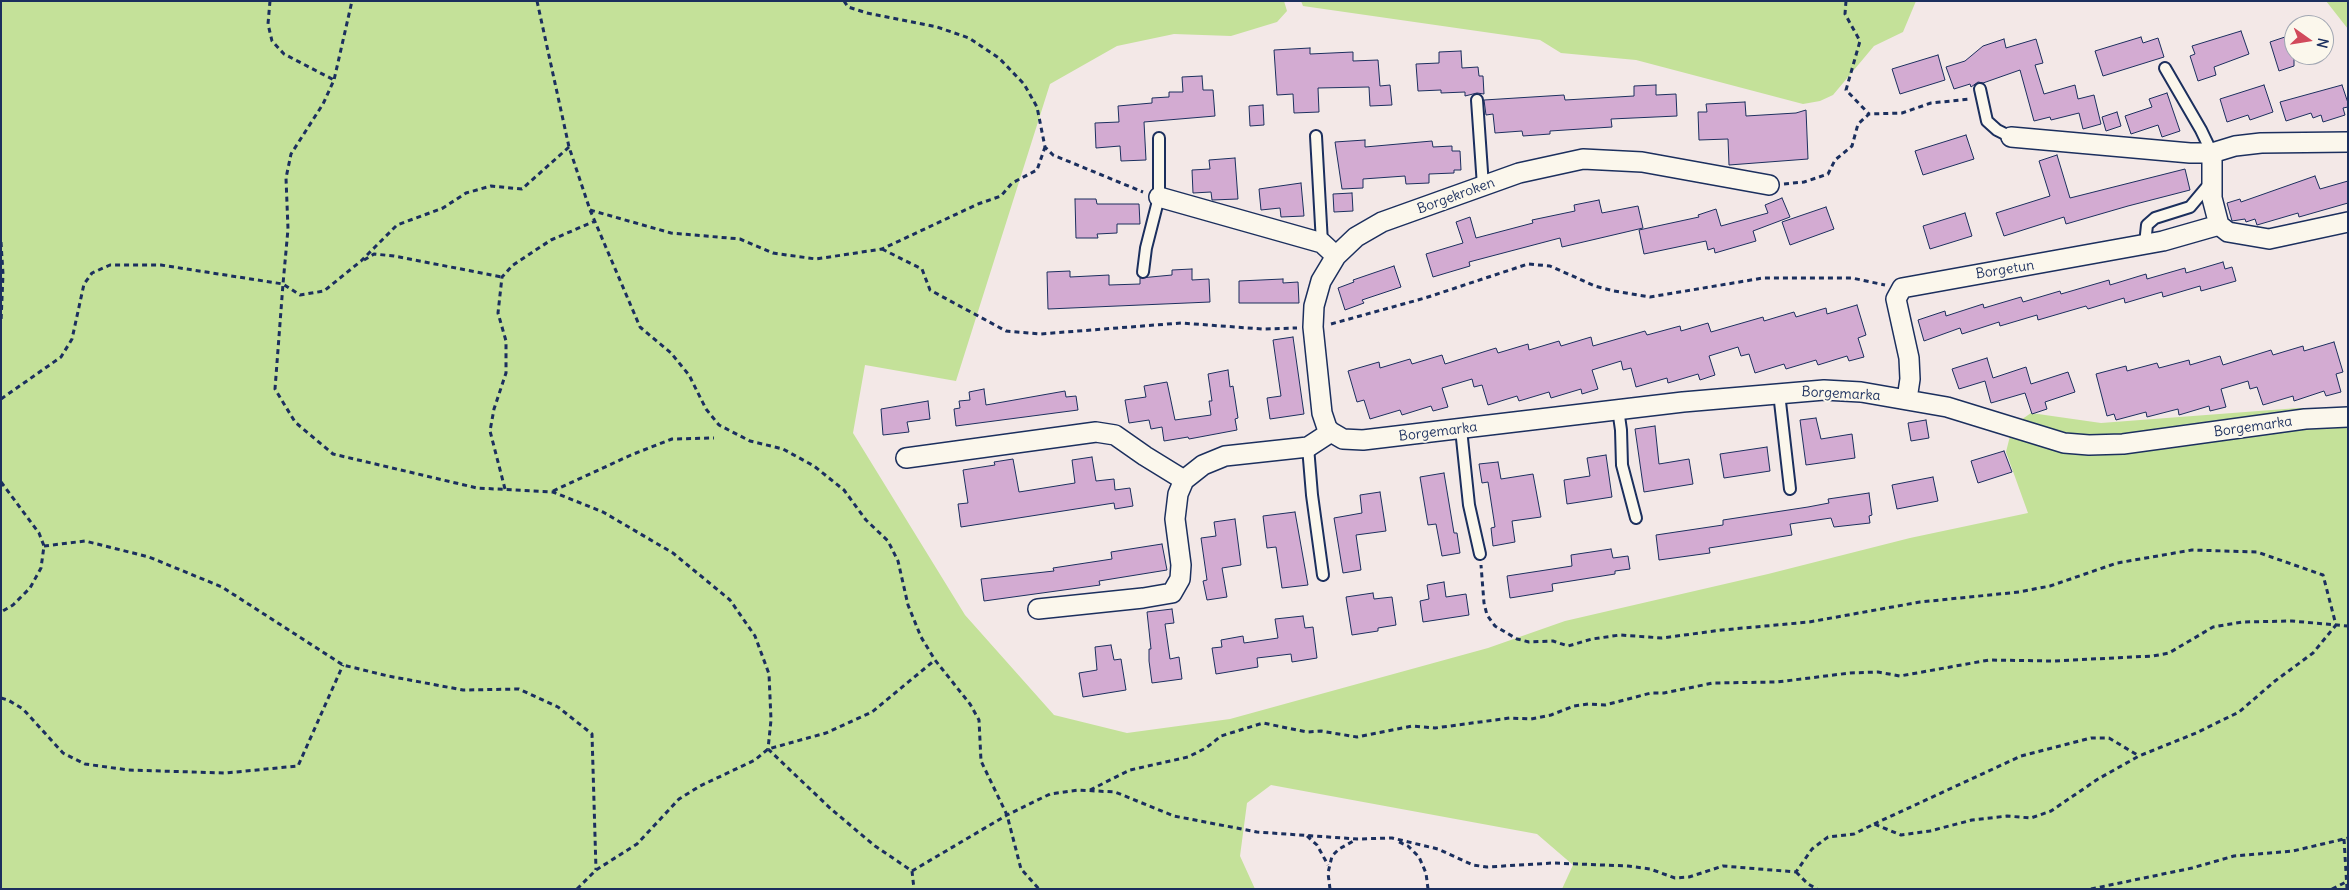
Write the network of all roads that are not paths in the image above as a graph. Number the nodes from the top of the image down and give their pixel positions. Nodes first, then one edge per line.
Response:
1 (2165, 68) dead end
2 (1980, 93) road end
3 (1477, 100) dead end
4 (1316, 136) dead end
5 (2011, 137) joint
6 (1159, 138) dead end
7 (2348, 142) edge
8 (2212, 153) junction
9 (2212, 181) junction
10 (1769, 185) road end
11 (1483, 186) junction
12 (1160, 197) junction
13 (2348, 222) edge
14 (2219, 225) junction
15 (1322, 243) junction
16 (2145, 244) junction
17 (1336, 256) junction
18 (1144, 272) dead end
19 (1779, 393) junction
20 (1907, 399) junction
21 (1618, 409) junction
22 (2348, 417) edge
23 (1461, 429) junction
24 (1330, 432) junction
25 (1308, 447) junction
26 (906, 458) dead end
27 (1184, 480) junction
28 (1790, 489) dead end
29 (1636, 518) dead end
30 (1480, 554) road end
31 (1323, 575) dead end
32 (1038, 609) dead end

1 - 8 lane
2 - 5 lane
3 - 11 lane
4 - 15 lane
5 - 8 street
6 - 12 lane
7 - 8 street
8 - 9 street
9 - 14 street
9 - 16 lane
10 - 11 street, Borgekroken
11 - 17 street, Borgekroken
12 - 15 street
12 - 18 lane
13 - 14 street
14 - 16 street, Borgetun
15 - 17 street
16 - 20 street, Borgetun
17 - 24 street, Borgekroken
19 - 20 street, Borgemarka
19 - 21 street, Borgemarka
19 - 28 lane
20 - 22 street, Borgemarka
21 - 23 street, Borgemarka
21 - 29 lane
23 - 24 street, Borgemarka
23 - 30 lane
24 - 25 street
25 - 27 street
25 - 31 lane
26 - 27 street
27 - 32 street

